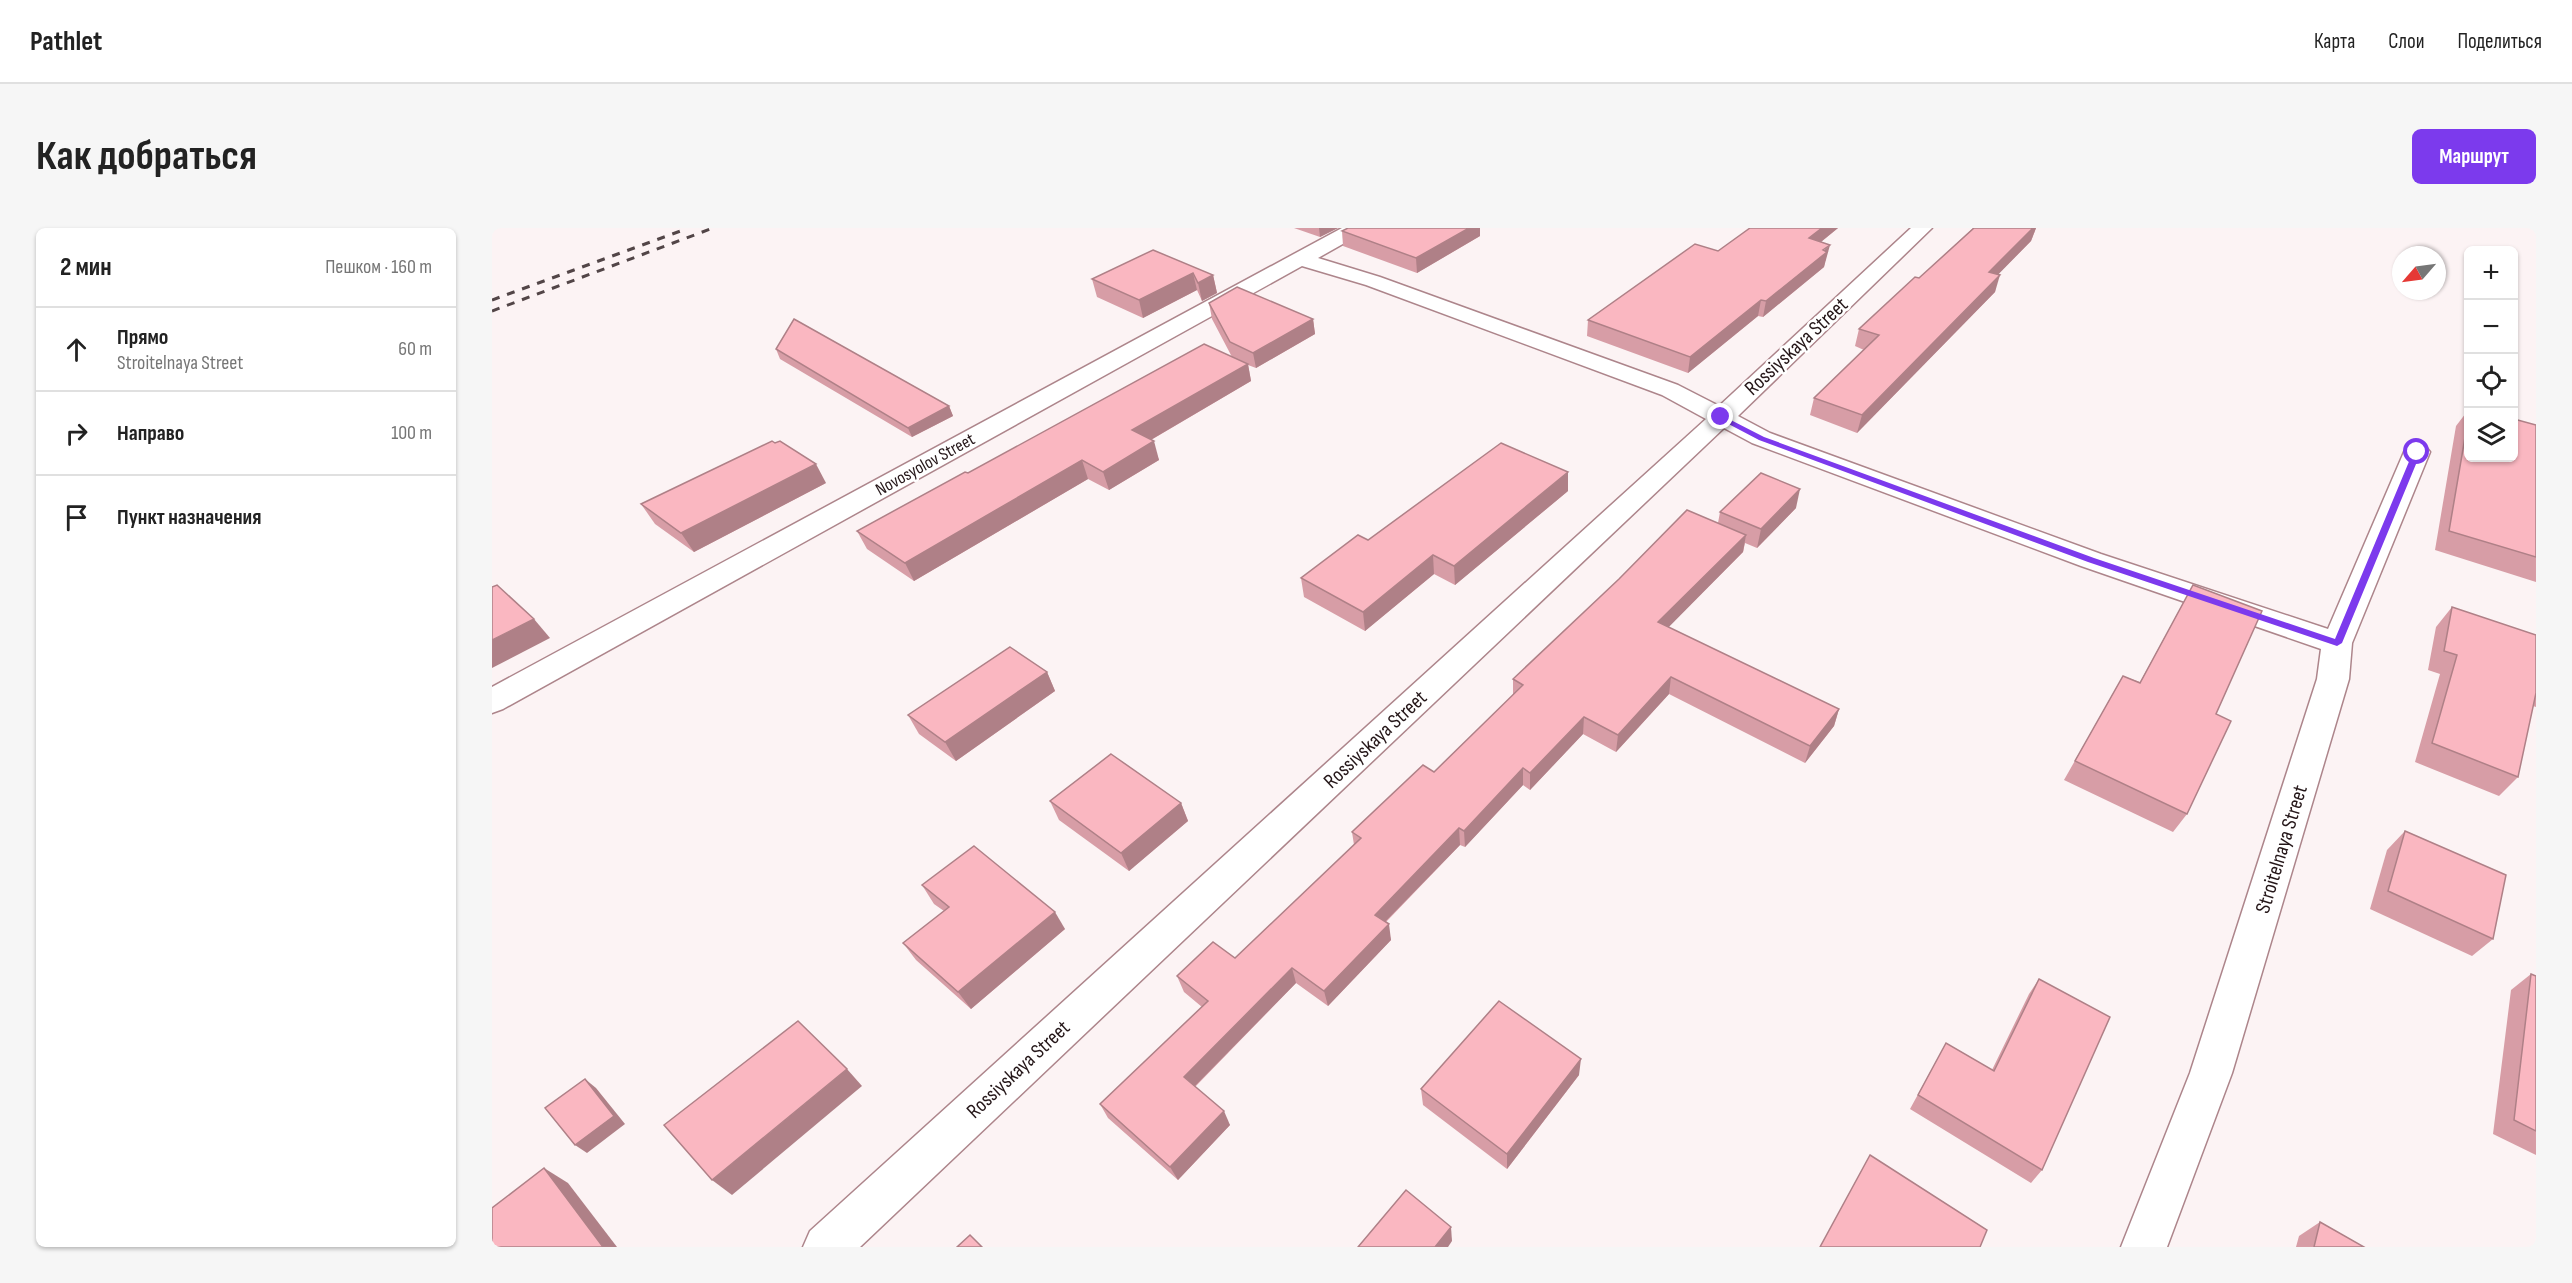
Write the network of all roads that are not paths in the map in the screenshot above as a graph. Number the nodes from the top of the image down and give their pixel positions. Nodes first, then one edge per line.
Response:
1 (1357, 228) edge
2 (1922, 228) edge
3 (1300, 259) junction
4 (1721, 417) junction
5 (2417, 452) dead end
6 (2337, 643) junction
7 (492, 701) edge
8 (826, 1247) edge
9 (2144, 1247) edge

1 - 3 street, Novosyolov Street
2 - 4 street, Rossiyskaya Street
3 - 4 street
3 - 7 street, Novosyolov Street
4 - 6 street
4 - 8 street, Rossiyskaya Street
5 - 6 street, Stroitelnaya Street
6 - 9 street, Stroitelnaya Street

